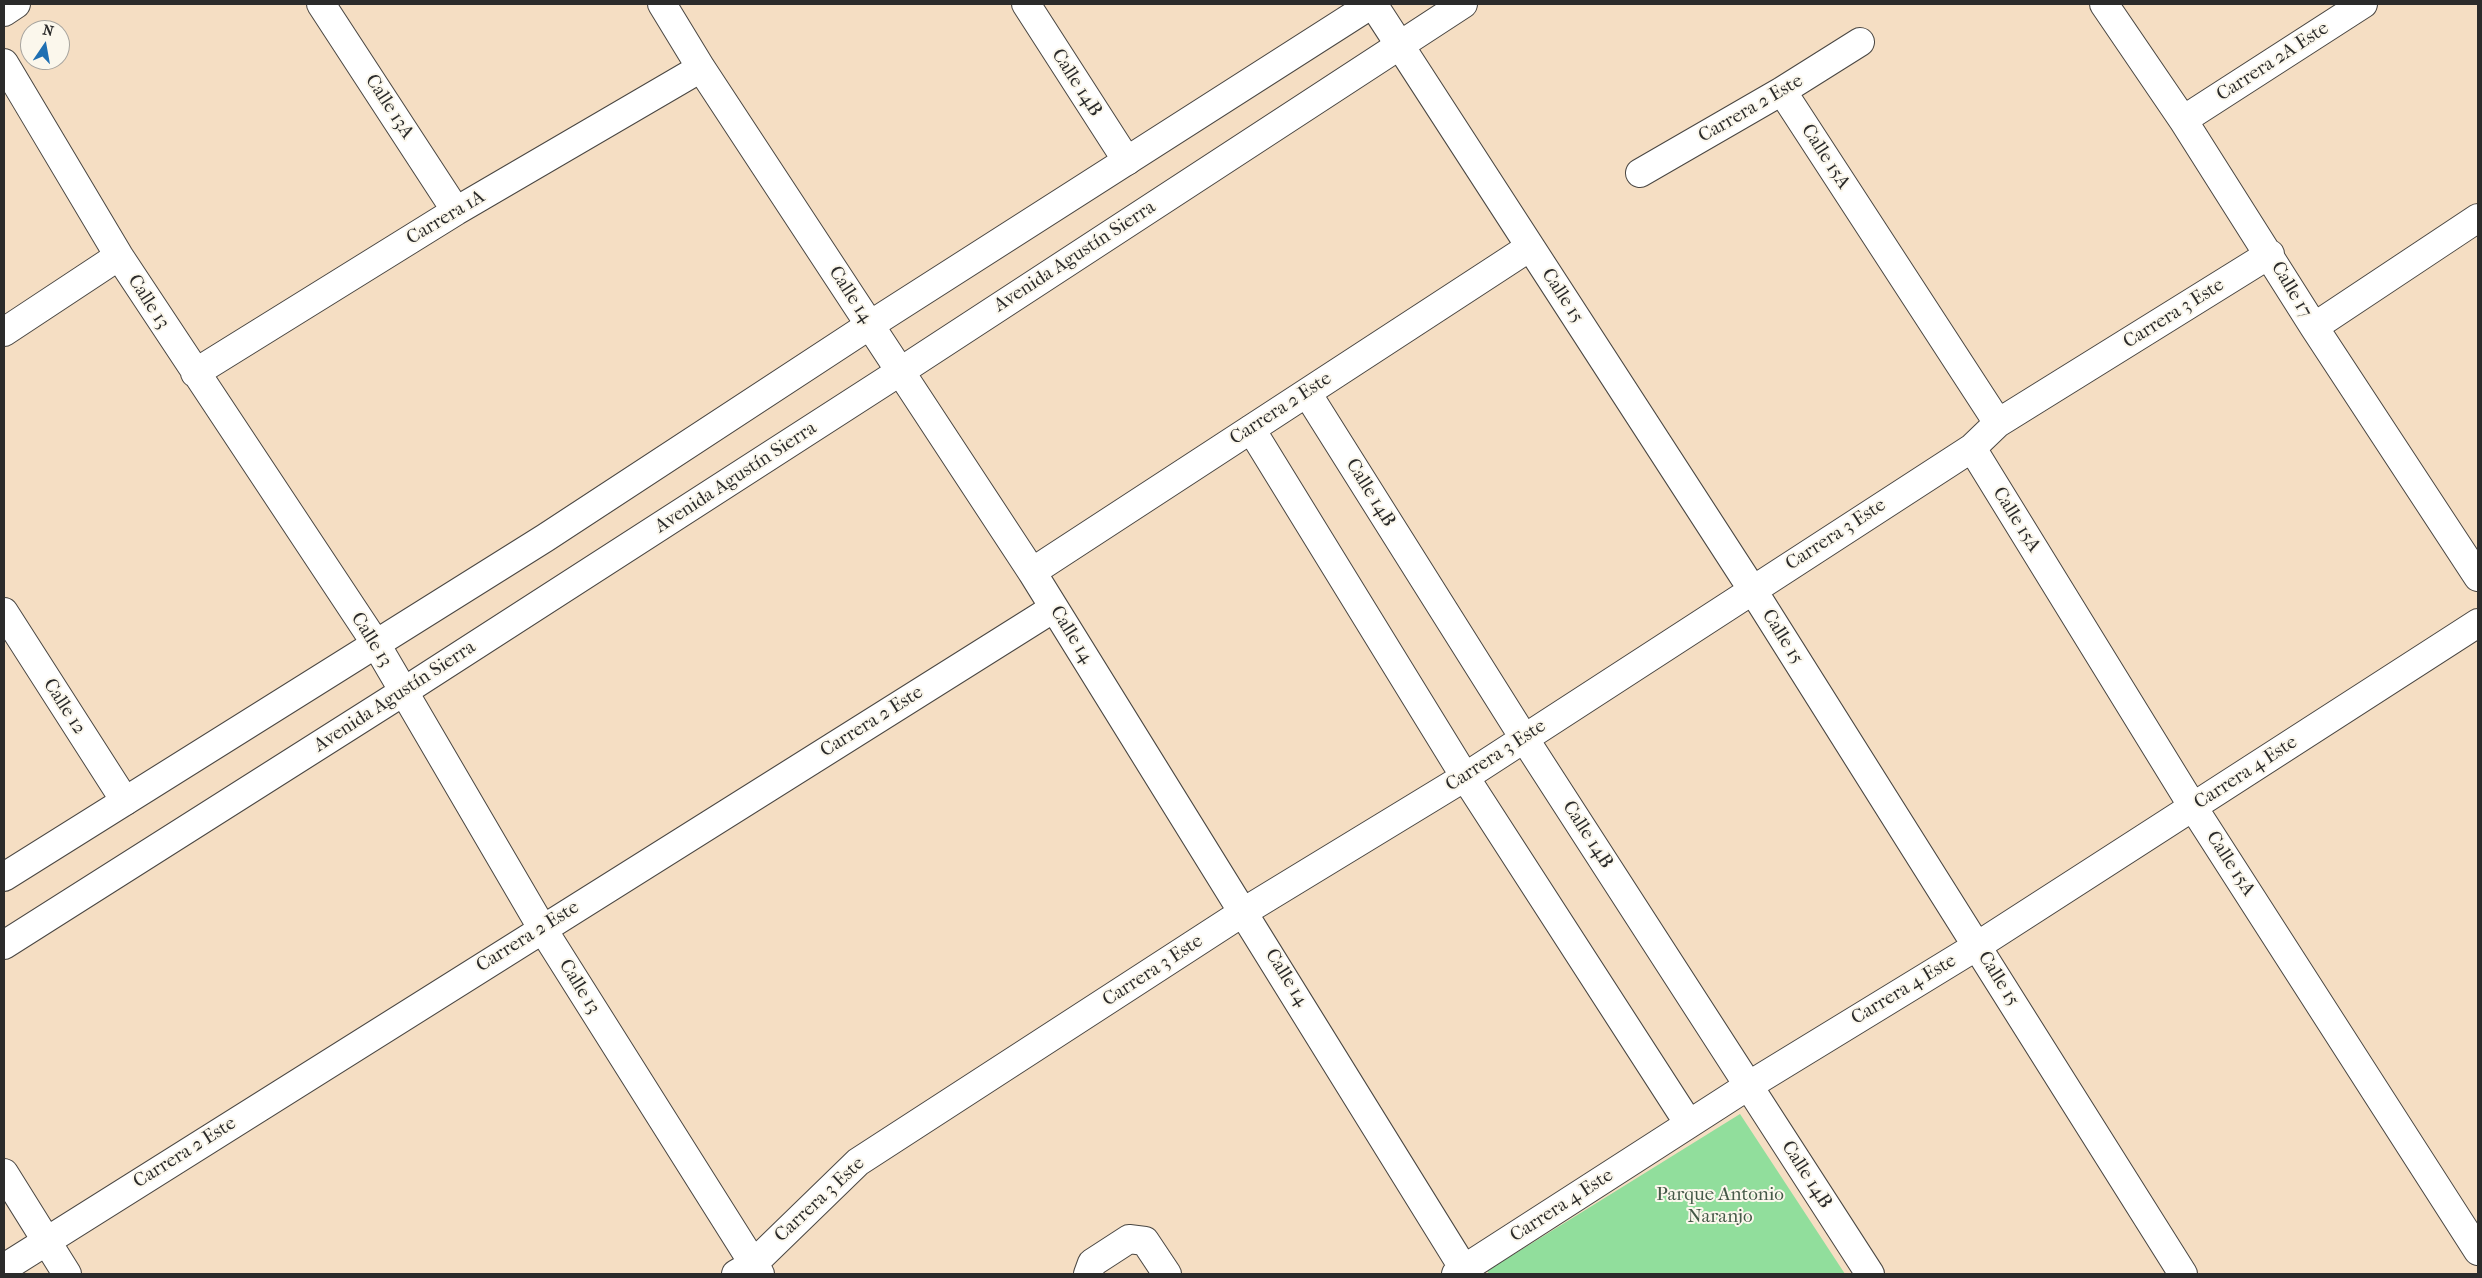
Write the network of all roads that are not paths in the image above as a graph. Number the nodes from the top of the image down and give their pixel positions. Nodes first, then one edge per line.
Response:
1 (16, 4) edge
2 (321, 4) edge
3 (662, 4) edge
4 (1026, 4) edge
5 (1373, 4) edge
6 (1463, 4) edge
7 (2104, 4) edge
8 (2363, 4) edge
9 (4, 12) edge
10 (1860, 42) dead end
11 (1398, 46) junction
12 (4, 63) edge
13 (701, 68) junction
14 (1782, 91) junction
15 (2183, 120) junction
16 (1127, 161) junction
17 (1640, 173) dead end
18 (456, 211) junction
19 (2478, 218) edge
20 (1530, 247) junction
21 (2270, 254) junction
22 (119, 256) junction
23 (870, 325) junction
24 (2314, 327) junction
25 (4, 332) edge
26 (901, 372) junction
27 (195, 373) junction
28 (1307, 393) junction
29 (1998, 423) junction
30 (1251, 428) junction
31 (1972, 448) junction
32 (1032, 572) junction
33 (2478, 577) edge
34 (1752, 589) junction
35 (1054, 608) junction
36 (4, 612) edge
37 (2478, 624) edge
38 (376, 644) junction
39 (403, 692) junction
40 (1524, 738) junction
41 (1465, 777) junction
42 (125, 801) junction
43 (2193, 807) junction
44 (4, 877) edge
45 (1244, 911) junction
46 (542, 928) junction
47 (4, 945) edge
48 (1977, 946) junction
49 (1748, 1086) junction
50 (1689, 1124) junction
51 (4, 1173) edge
52 (46, 1241) junction
53 (2478, 1251) edge
54 (4, 1268) edge
55 (750, 1271) edge
56 (1088, 1273) edge
57 (1462, 1273) edge
58 (67, 1274) edge
59 (1167, 1274) edge
60 (1870, 1274) edge
61 (2183, 1274) edge

1 - 9 street
2 - 18 street, Calle 13A
3 - 13 street, Calle 14
4 - 16 street, Calle 14B
5 - 11 street, Calle 15
5 - 16 street
6 - 11 street, Avenida Agustín Sierra
7 - 15 street, Calle 17
8 - 15 street, Carrera 2A Este
10 - 14 street, Carrera 2 Este
11 - 20 street, Calle 15
11 - 26 street, Avenida Agustín Sierra
12 - 22 street, Calle 13
13 - 18 street, Carrera 1A
13 - 23 street, Calle 14
14 - 17 street, Carrera 2 Este
14 - 29 street, Calle 15A
15 - 21 street, Calle 17
16 - 23 street
18 - 27 street, Carrera 1A
19 - 24 street
20 - 28 street, Carrera 2 Este
20 - 34 street, Calle 15
21 - 24 street, Calle 17
21 - 29 street, Carrera 3 Este
22 - 25 street
22 - 27 street, Calle 13
23 - 26 street, Calle 14
23 - 38 street
24 - 33 street, Calle 17
26 - 32 street, Calle 14
26 - 39 street, Avenida Agustín Sierra
27 - 38 street, Calle 13
28 - 30 street, Carrera 2 Este
28 - 40 street, Calle 14B
29 - 31 street, Carrera 3 Este
30 - 32 street, Carrera 2 Este
30 - 41 street
31 - 34 street, Carrera 3 Este
31 - 43 street, Calle 15A
32 - 35 street, Calle 14
34 - 40 street, Carrera 3 Este
34 - 48 street, Calle 15
35 - 45 street, Calle 14
35 - 46 street, Carrera 2 Este
36 - 42 street, Calle 12
37 - 43 street, Carrera 4 Este
38 - 39 street, Calle 13
38 - 42 street
39 - 46 street, Calle 13
39 - 47 street, Avenida Agustín Sierra
40 - 41 street, Carrera 3 Este
40 - 49 street, Calle 14B
41 - 45 street, Carrera 3 Este
41 - 50 street
42 - 44 street
43 - 48 street, Carrera 4 Este
43 - 53 street, Calle 15A
45 - 55 street, Carrera 3 Este
45 - 57 street, Calle 14
46 - 52 street, Carrera 2 Este
46 - 55 street, Calle 13
48 - 49 street, Carrera 4 Este
48 - 61 street, Calle 15
49 - 50 street, Carrera 4 Este
49 - 60 street, Calle 14B
50 - 57 street, Carrera 4 Este
51 - 52 street
52 - 54 street, Carrera 2 Este
52 - 58 street
56 - 59 street

